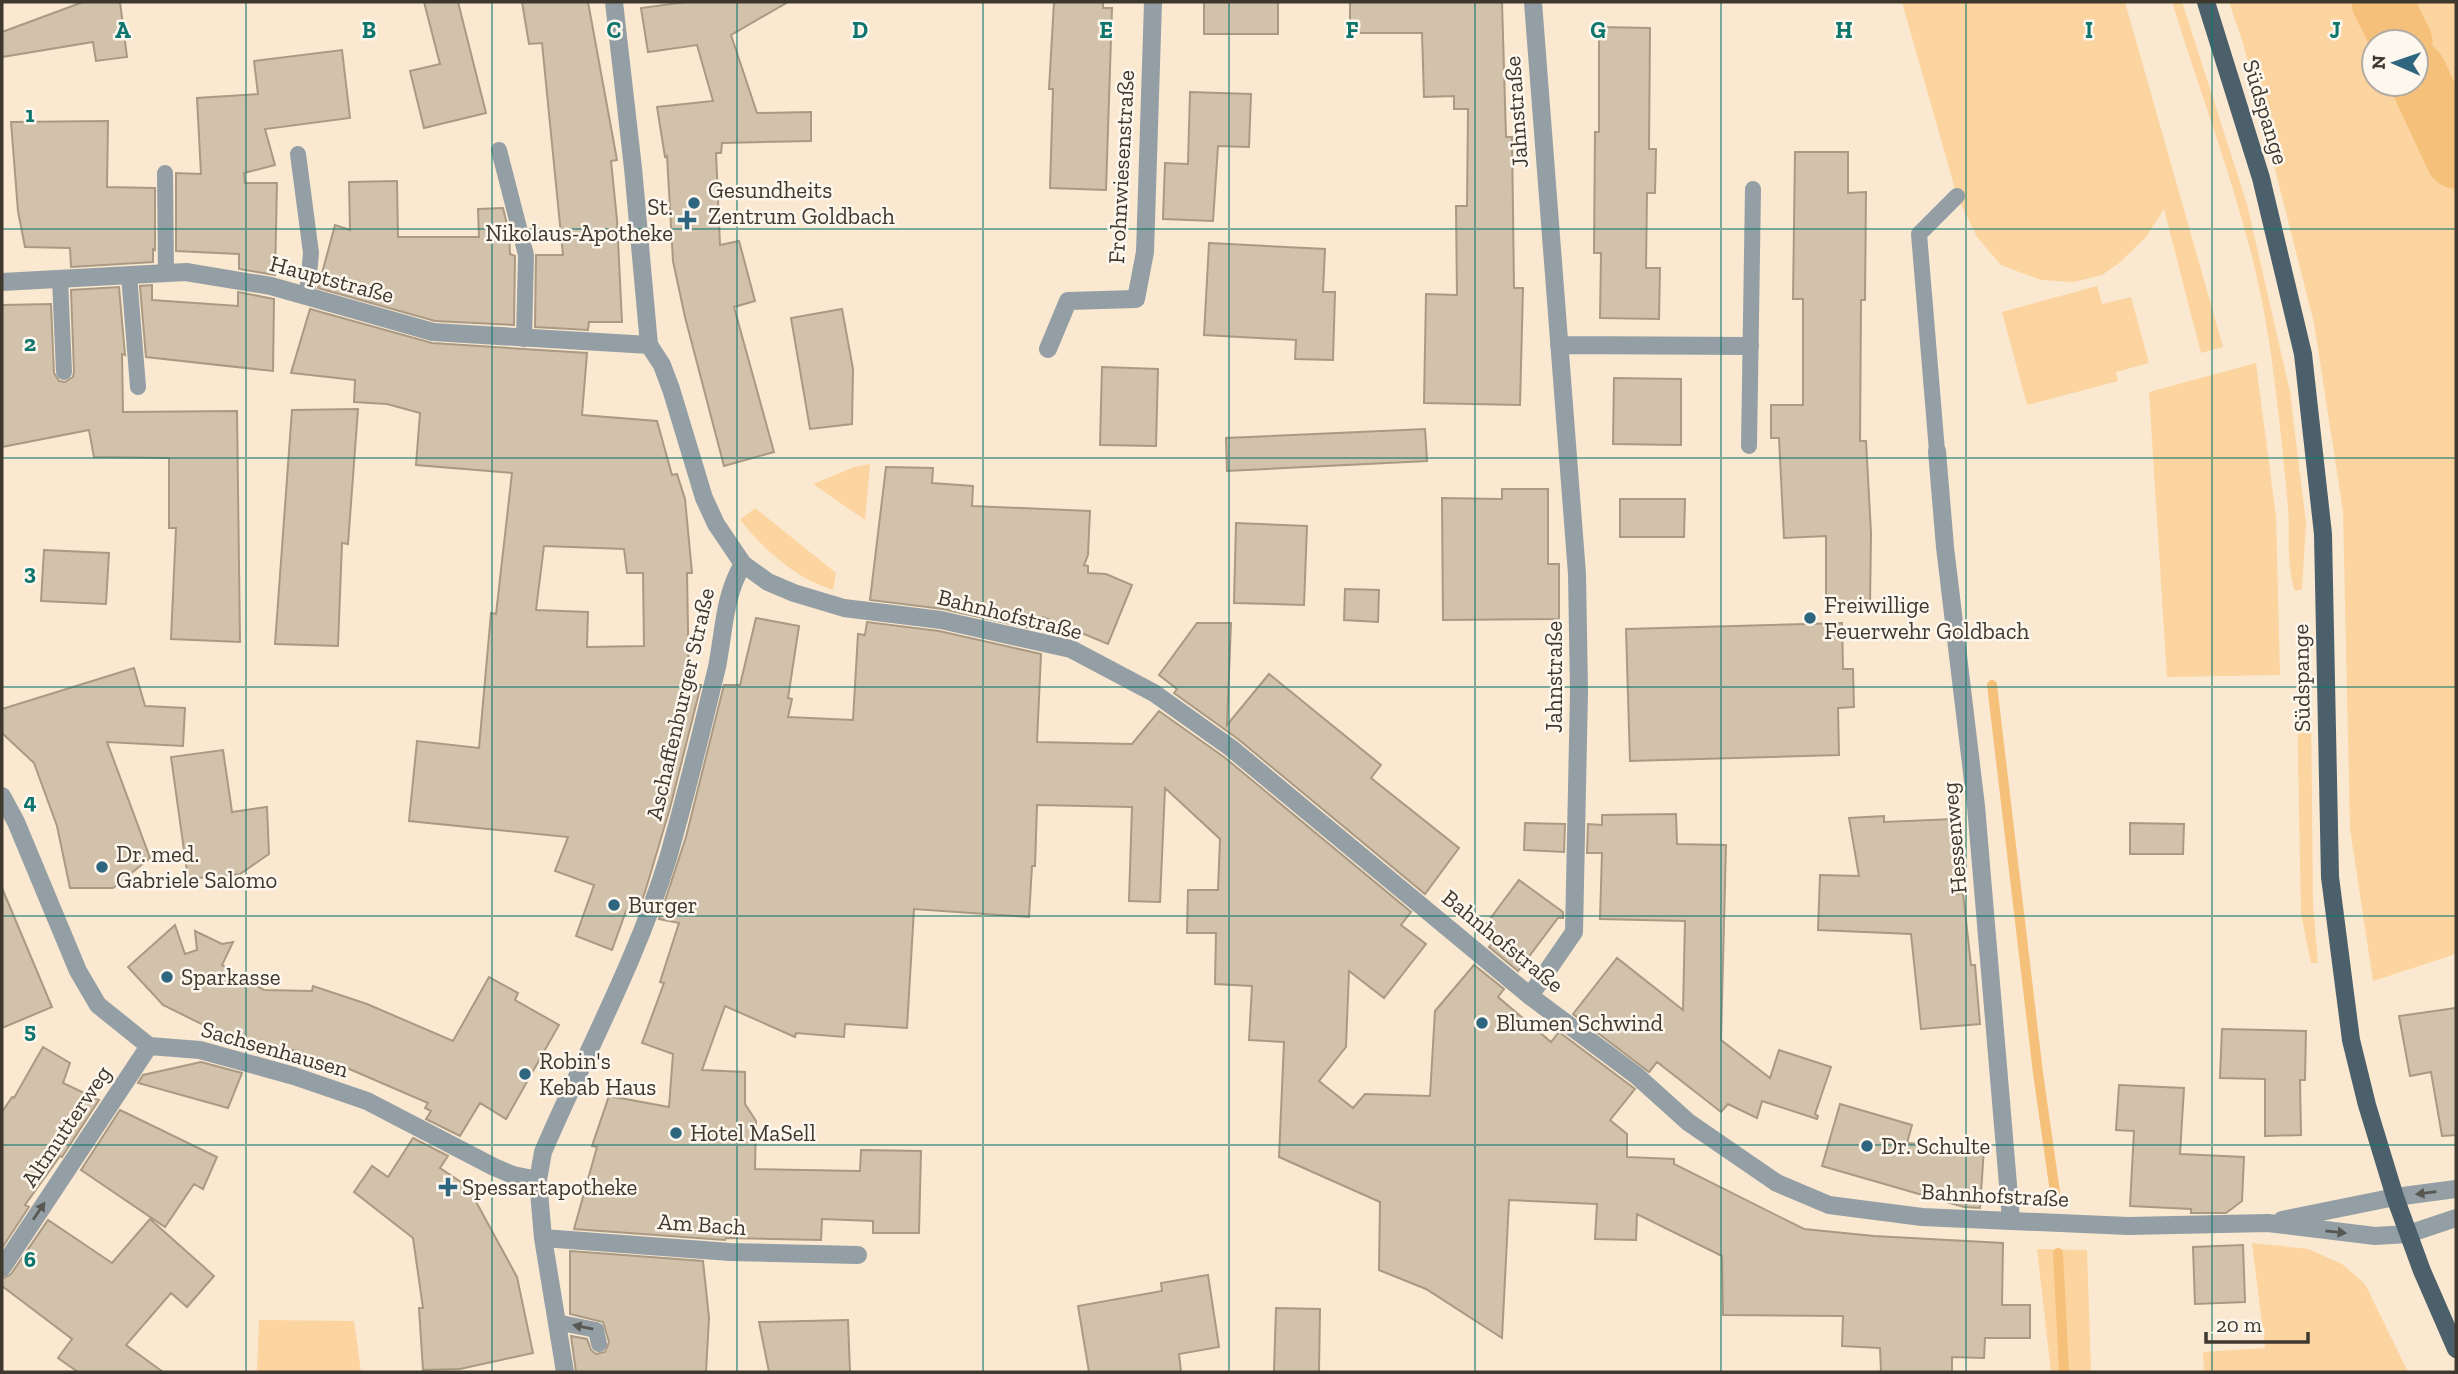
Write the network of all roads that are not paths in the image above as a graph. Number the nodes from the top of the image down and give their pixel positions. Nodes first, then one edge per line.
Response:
1 (614, 2) edge
2 (1153, 2) edge
3 (1533, 2) edge
4 (2206, 2) edge
5 (499, 150) dead end
6 (298, 154) dead end
7 (165, 173) dead end
8 (1753, 189) dead end
9 (1957, 196) dead end
10 (166, 273) junction
11 (129, 275) junction
12 (60, 279) junction
13 (2, 282) edge
14 (307, 296) junction
15 (524, 339) junction
16 (649, 345) junction
17 (1559, 345) junction
18 (1751, 346) junction
19 (1048, 349) dead end
20 (64, 372) dead end
21 (138, 387) dead end
22 (1749, 446) dead end
23 (1937, 451) joint
24 (743, 564) junction
25 (2, 796) edge
26 (1530, 996) junction
27 (149, 1046) junction
28 (538, 1180) junction
29 (2456, 1189) edge
30 (2395, 1197) junction
31 (2456, 1218) edge
32 (2011, 1220) junction
33 (2268, 1223) junction
34 (2408, 1234) junction
35 (543, 1238) junction
36 (858, 1255) dead end
37 (2, 1268) edge
38 (556, 1322) junction
39 (599, 1344) dead end
40 (2456, 1349) edge
41 (565, 1372) edge

1 - 16 street
2 - 19 street, Frohnwiesenstraße
3 - 17 street, Jahnstraße
4 - 30 main road, Südspange
5 - 15 lane
6 - 14 lane
7 - 10 lane
8 - 18 lane
9 - 23 lane
10 - 11 street, Hauptstraße
10 - 14 street, Hauptstraße
11 - 12 street, Hauptstraße
11 - 21 lane
12 - 13 street, Hauptstraße
12 - 20 lane
14 - 15 street, Hauptstraße
15 - 16 street, Hauptstraße
16 - 24 street
17 - 18 street
17 - 26 street, Jahnstraße
18 - 22 lane
23 - 32 street, Hessenweg
24 - 26 street, Bahnhofstraße
24 - 28 street, Aschaffenburger Straße
25 - 27 street
26 - 32 street, Bahnhofstraße
27 - 28 street, Sachsenhausen
37 -> 27 street, Altmutterweg
28 - 35 street, Aschaffenburger Straße
29 -> 30 street, Bahnhofstraße
30 - 33 street, Bahnhofstraße
30 - 34 main road, Südspange
31 - 34 street, Bahnhofstraße
32 - 33 street, Bahnhofstraße
33 -> 34 street, Bahnhofstraße
34 - 40 main road, Südspange
35 - 36 street, Am Bach
35 - 38 street, Aschaffenburger Straße
39 -> 38 lane
38 - 41 street, Aschaffenburger Straße

